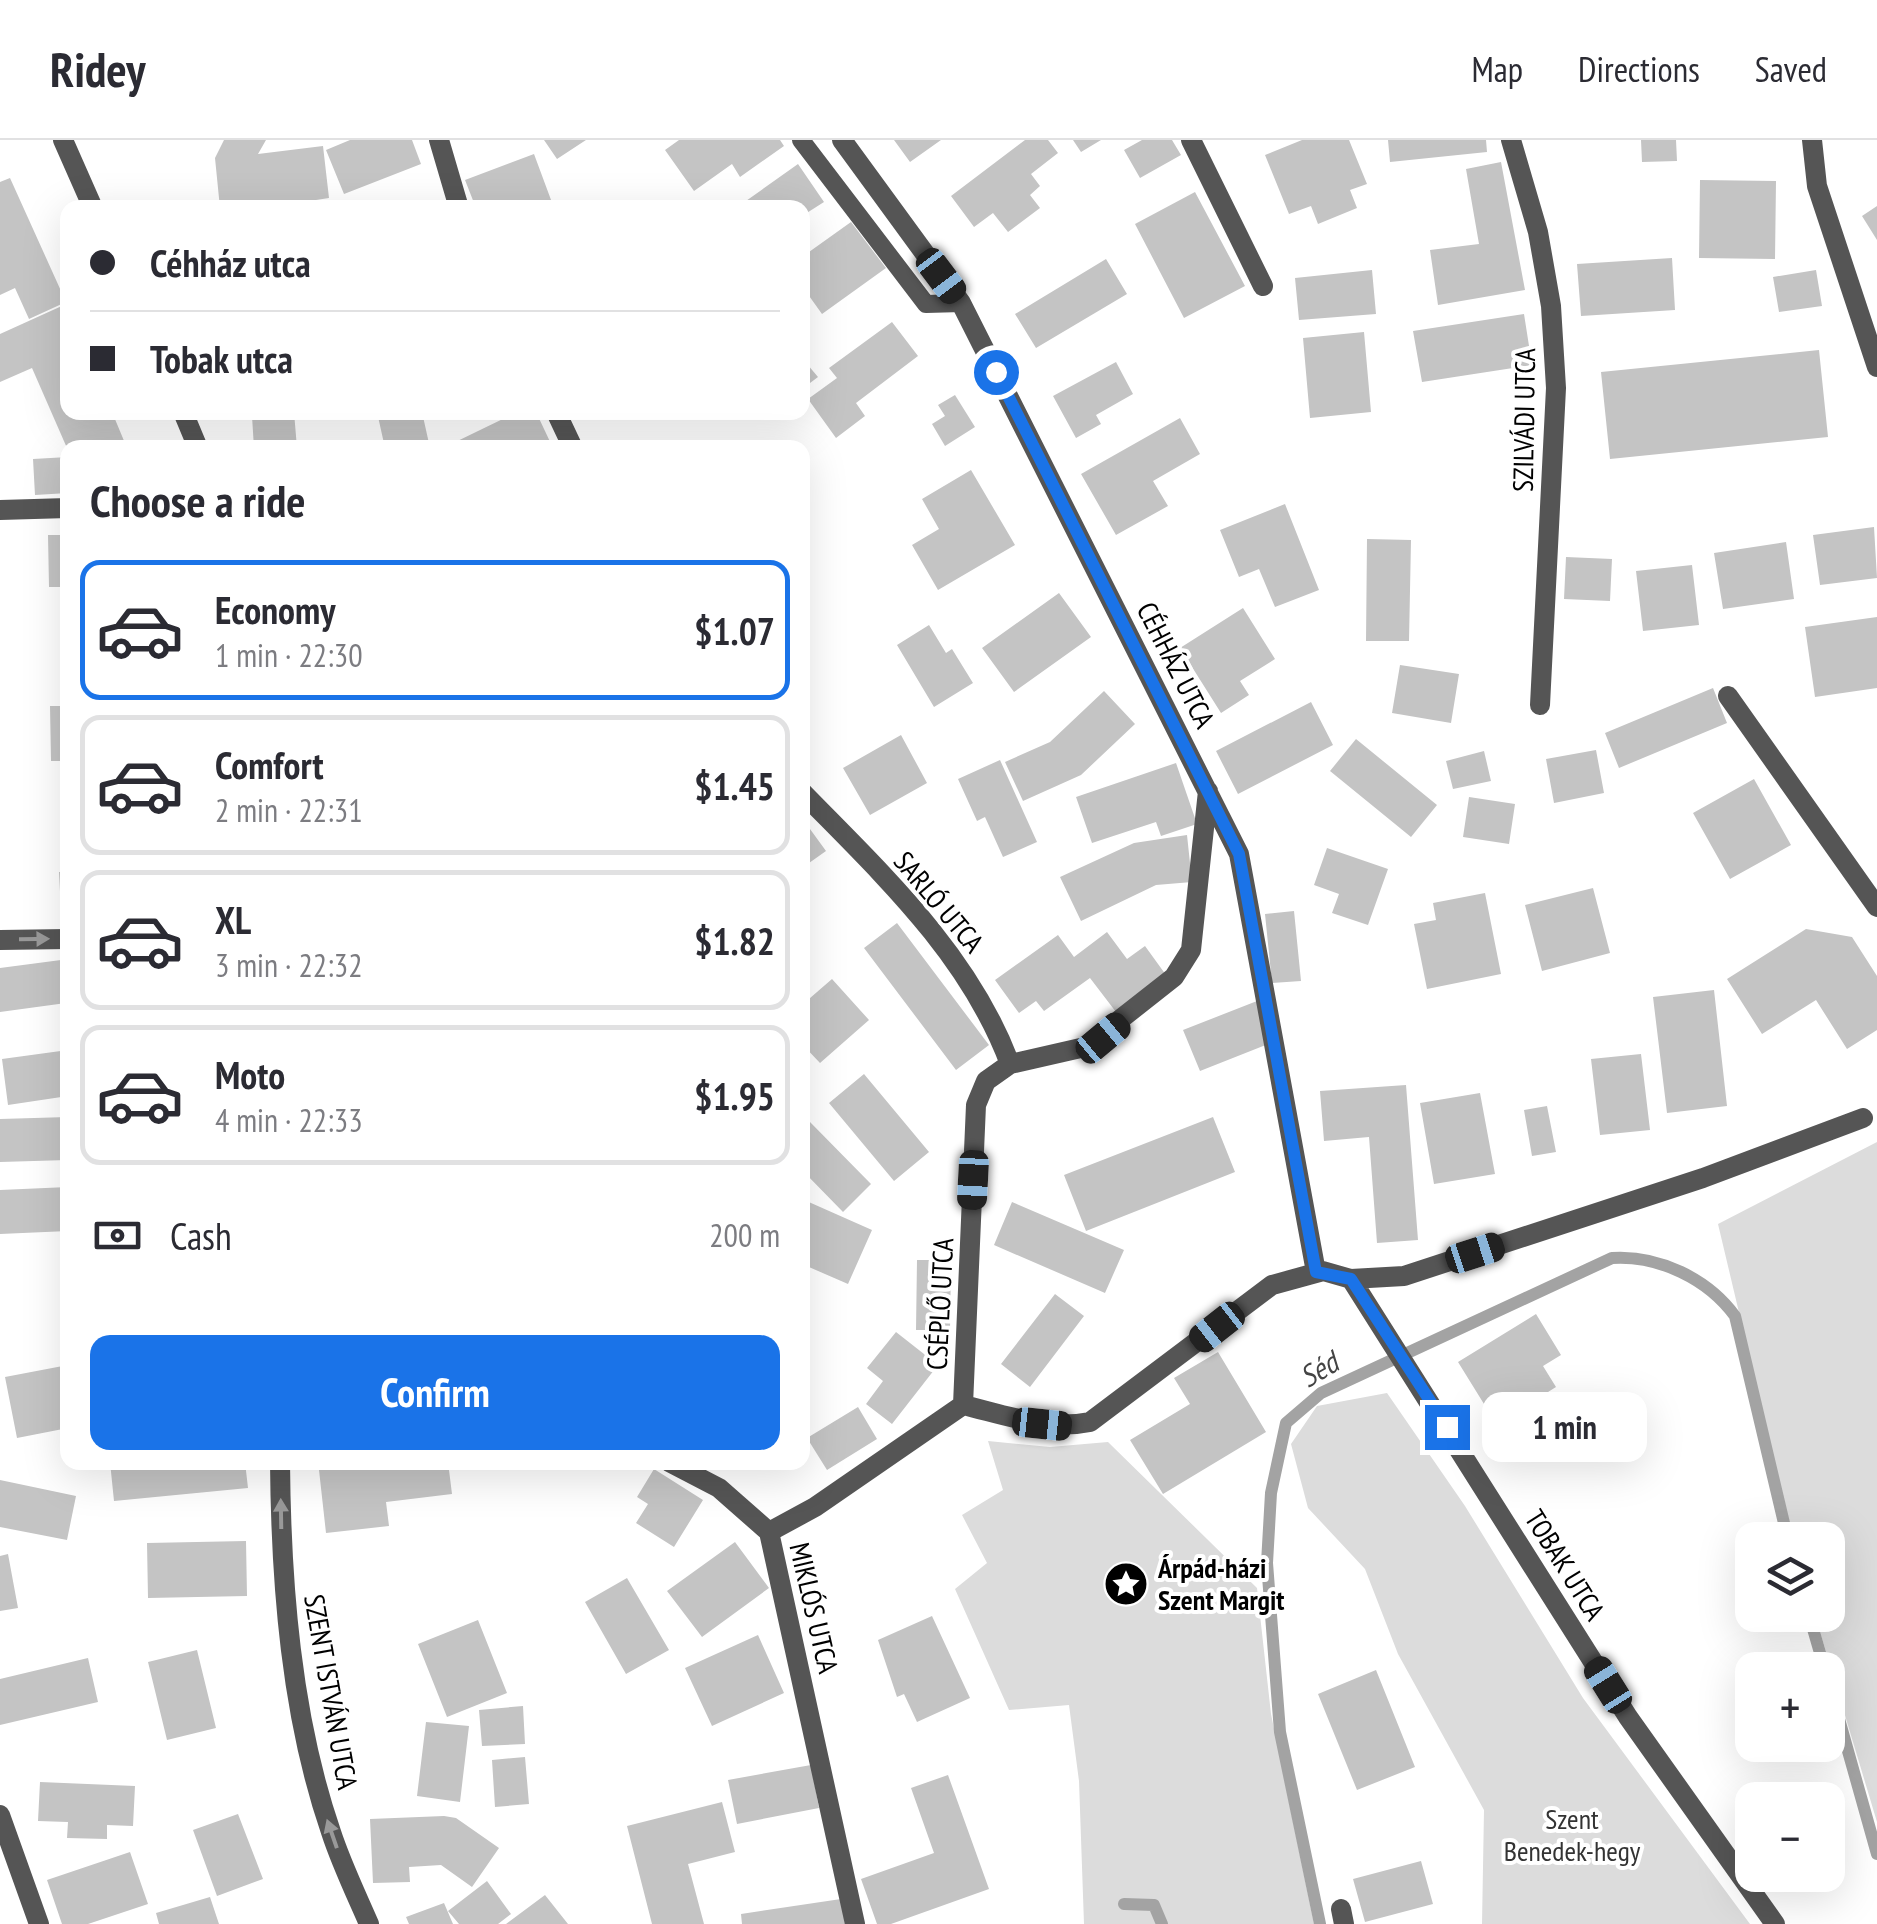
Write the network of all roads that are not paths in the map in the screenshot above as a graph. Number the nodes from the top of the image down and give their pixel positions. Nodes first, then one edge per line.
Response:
1 (63, 140) edge
2 (439, 140) edge
3 (801, 140) edge
4 (842, 140) edge
5 (1191, 140) edge
6 (1511, 140) edge
7 (1812, 140) edge
8 (90, 200) edge
9 (456, 200) edge
10 (1263, 286) dead end
11 (961, 303) junction
12 (1877, 367) edge
13 (60, 508) edge
14 (0, 510) edge
15 (1728, 696) dead end
16 (1540, 705) dead end
17 (1208, 789) junction
18 (810, 800) edge
19 (1877, 907) edge
20 (60, 939) edge
21 (0, 940) edge
22 (1010, 1064) junction
23 (1863, 1118) dead end
24 (1316, 1272) junction
25 (1351, 1279) junction
26 (962, 1405) junction
27 (280, 1470) edge
28 (684, 1470) edge
29 (768, 1532) junction
30 (0, 1815) edge
31 (39, 1924) edge
32 (368, 1924) edge
33 (855, 1924) edge
34 (1775, 1924) edge

1 - 8 street
2 - 9 street
3 - 11 lane
4 - 11 street, CÉHHÁZ UTCA
5 - 10 street
6 - 16 street, SZILVÁDI UTCA
7 - 12 street
11 - 17 street, CÉHHÁZ UTCA
13 - 14 street
15 - 19 street
17 - 22 street
17 - 24 street, CÉHHÁZ UTCA
18 - 22 street, SARLÓ UTCA
21 -> 20 street
22 - 26 street, CSÉPLŐ UTCA
23 - 25 street
24 - 25 street
24 - 26 street
25 - 34 street, TOBAK UTCA
26 - 29 street, MIKLÓS UTCA
32 -> 27 street, SZENT ISTVÁN UTCA
28 - 29 street
29 - 33 street, MIKLÓS UTCA
30 - 31 street

